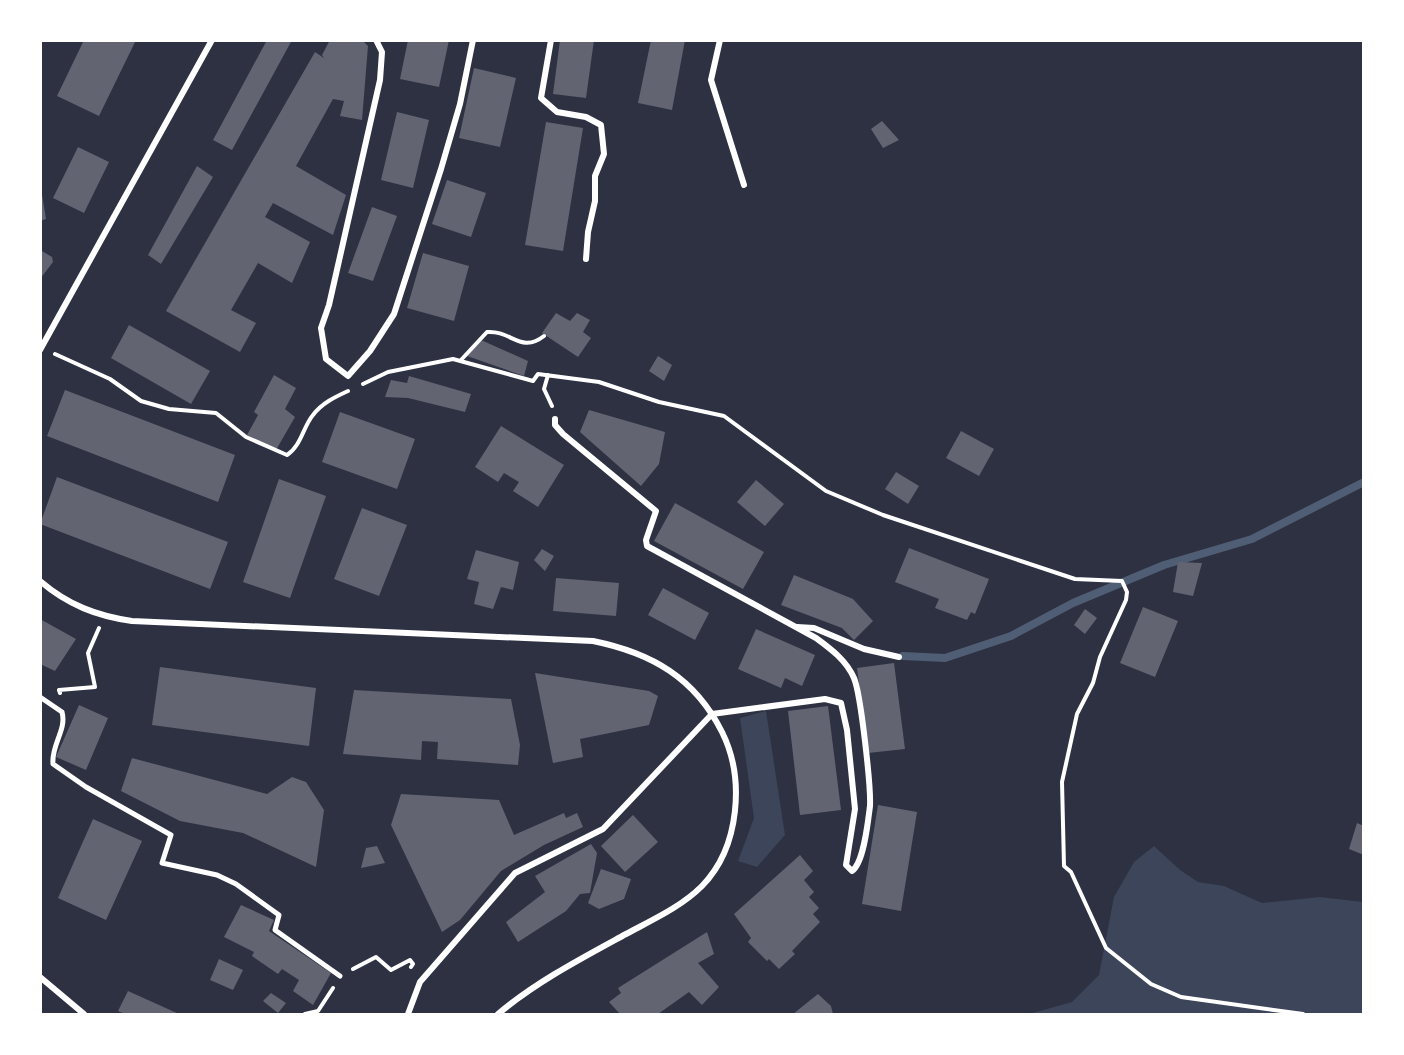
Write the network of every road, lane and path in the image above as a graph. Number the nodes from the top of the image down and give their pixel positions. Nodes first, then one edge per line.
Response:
1 (212, 40) edge
2 (376, 40) edge
3 (472, 40) edge
4 (551, 40) edge
5 (720, 40) edge
6 (744, 184) dead end
7 (586, 260) dead end
8 (544, 336) dead end
9 (44, 351) edge
10 (461, 360) dead end
11 (69, 361) dead end
12 (548, 375) dead end
13 (555, 418) joint
14 (40, 581) edge
15 (1122, 581) dead end
16 (104, 616) junction
17 (796, 627) junction
18 (899, 657) dead end
19 (40, 697) edge
20 (62, 712) junction
21 (712, 714) junction
22 (408, 970) dead end
23 (340, 976) junction
24 (40, 977) edge
25 (84, 1014) edge
26 (305, 1014) edge
27 (408, 1014) edge
28 (498, 1014) edge
29 (1303, 1014) edge

1 - 9 street
2 - 3 street
4 - 7 street
5 - 6 street
8 - 10 path
9 - 11 path
12 - 13 path
13 - 17 street
14 - 16 street
15 - 29 path
16 - 20 path
16 - 21 street
17 - 18 street
17 - 21 street
19 - 20 street
20 - 23 street
21 - 27 street
21 - 28 street
22 - 23 path
23 - 26 path
24 - 25 street

